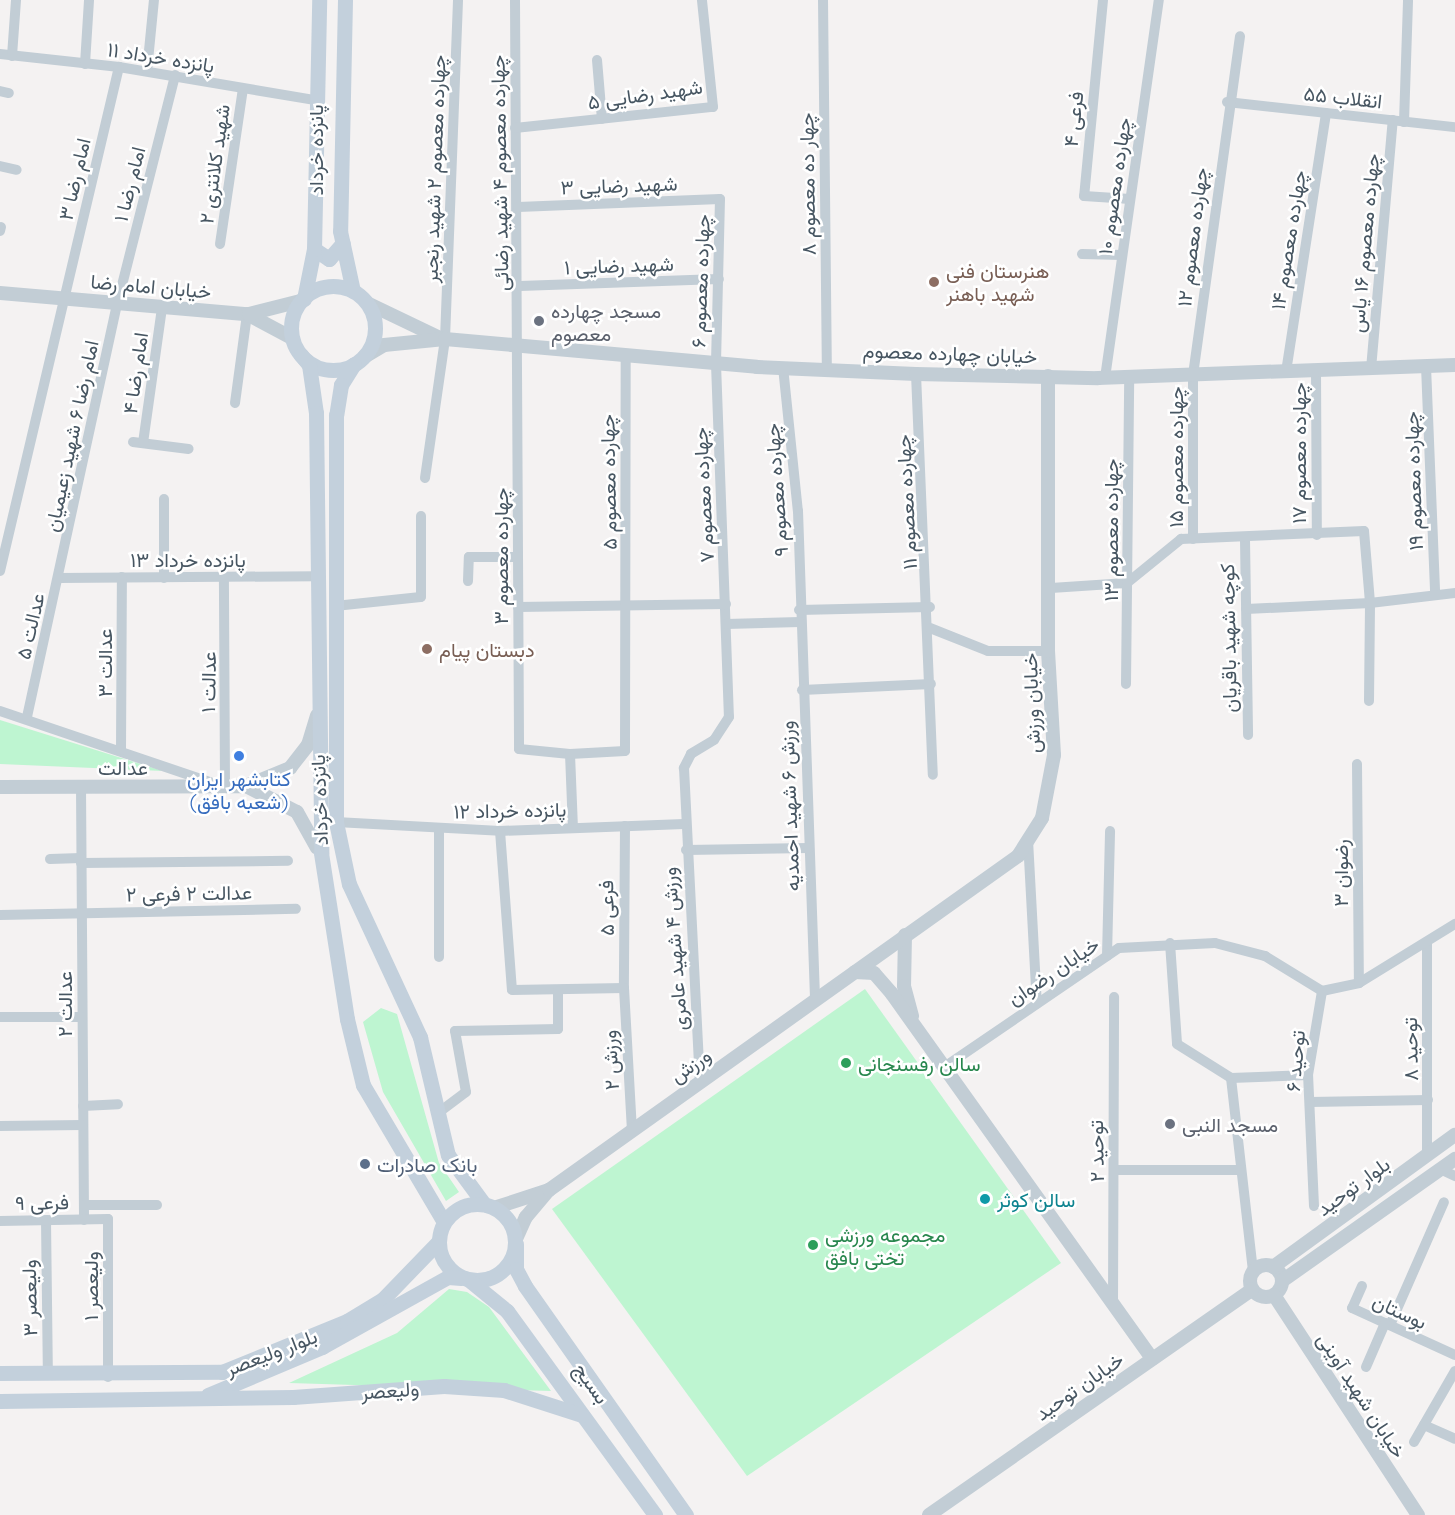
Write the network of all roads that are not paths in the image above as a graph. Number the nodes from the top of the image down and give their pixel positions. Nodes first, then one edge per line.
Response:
1 (16, 0) edge
2 (89, 0) edge
3 (154, 0) edge
4 (319, 0) edge
5 (345, 0) edge
6 (458, 0) edge
7 (515, 0) edge
8 (702, 0) edge
9 (823, 0) edge
10 (1104, 0) edge
11 (1159, 0) edge
12 (1408, 0) edge
13 (1240, 36) dead end
14 (0, 54) edge
15 (12, 56) junction
16 (597, 60) dead end
17 (86, 64) junction
18 (119, 67) junction
19 (147, 71) junction
20 (175, 75) junction
21 (243, 89) junction
22 (315, 100) junction
23 (1227, 102) junction
24 (1326, 113) junction
25 (602, 119) junction
26 (1398, 121) junction
27 (1455, 127) edge
28 (515, 128) junction
29 (0, 166) edge
30 (17, 170) dead end
31 (720, 199) joint
32 (1130, 199) junction
33 (518, 207) junction
34 (343, 243) junction
35 (220, 244) dead end
36 (314, 249) junction
37 (1082, 254) dead end
38 (1122, 255) junction
39 (719, 279) junction
40 (520, 286) junction
41 (353, 291) junction
42 (0, 293) edge
43 (64, 298) junction
44 (302, 300) junction
45 (118, 302) junction
46 (367, 303) junction
47 (162, 307) junction
48 (247, 314) junction
49 (292, 338) junction
50 (445, 339) junction
51 (518, 346) junction
52 (301, 355) junction
53 (626, 357) junction
54 (359, 360) junction
55 (716, 364) junction
56 (1455, 364) edge
57 (1426, 366) junction
58 (783, 367) junction
59 (827, 368) junction
60 (1371, 369) junction
61 (1316, 371) junction
62 (1286, 372) junction
63 (916, 374) junction
64 (1048, 375) junction
65 (1193, 375) junction
66 (1129, 377) junction
67 (1105, 378) junction
68 (235, 403) dead end
69 (189, 450) dead end
70 (425, 478) dead end
71 (164, 499) dead end
72 (421, 516) dead end
73 (1317, 535) junction
74 (1193, 539) junction
75 (1245, 540) junction
76 (518, 557) junction
77 (0, 571) edge
78 (316, 576) junction
79 (122, 577) junction
80 (59, 578) junction
81 (164, 578) junction
82 (224, 578) junction
83 (468, 581) dead end
84 (1127, 583) junction
85 (1051, 588) junction
86 (1455, 593) edge
87 (1435, 594) junction
88 (1371, 603) junction
89 (726, 604) junction
90 (335, 606) junction
91 (628, 606) junction
92 (518, 607) junction
93 (930, 608) junction
94 (1245, 609) junction
95 (799, 610) junction
96 (800, 622) junction
97 (726, 624) junction
98 (930, 628) junction
99 (1048, 651) junction
100 (931, 684) junction
101 (1126, 684) dead end
102 (802, 690) junction
103 (1370, 701) dead end
104 (0, 711) edge
105 (317, 714) junction
106 (27, 717) junction
107 (1248, 735) dead end
108 (121, 750) junction
109 (570, 754) junction
110 (1357, 764) dead end
111 (933, 775) dead end
112 (246, 786) junction
113 (0, 787) edge
114 (81, 787) junction
115 (225, 787) junction
116 (336, 822) junction
117 (684, 824) junction
118 (625, 826) junction
119 (573, 828) junction
120 (439, 829) junction
121 (500, 831) junction
122 (1110, 831) dead end
123 (1028, 840) junction
124 (809, 848) junction
125 (686, 850) junction
126 (50, 859) dead end
127 (81, 860) junction
128 (288, 861) dead end
129 (324, 875) junction
130 (296, 909) dead end
131 (82, 913) junction
132 (0, 915) edge
133 (1455, 924) edge
134 (905, 935) junction
135 (1426, 942) junction
136 (1170, 943) junction
137 (1107, 956) junction
138 (439, 957) dead end
139 (855, 972) junction
140 (1359, 983) junction
141 (624, 988) junction
142 (558, 991) junction
143 (1322, 992) junction
144 (1114, 997) dead end
145 (815, 1000) junction
146 (1037, 1004) junction
147 (0, 1017) edge
148 (82, 1017) junction
149 (916, 1032) junction
150 (943, 1068) junction
151 (1308, 1075) junction
152 (1231, 1078) junction
153 (700, 1082) junction
154 (1428, 1100) junction
155 (1310, 1102) junction
156 (118, 1104) dead end
157 (83, 1106) junction
158 (438, 1113) junction
159 (83, 1125) junction
160 (0, 1126) edge
161 (632, 1130) junction
162 (1455, 1135) edge
163 (1427, 1155) junction
164 (1455, 1159) edge
165 (1440, 1169) junction
166 (1115, 1170) junction
167 (1240, 1170) junction
168 (1455, 1176) edge
169 (549, 1190) junction
170 (1444, 1202) dead end
171 (84, 1205) junction
172 (157, 1205) dead end
173 (489, 1206) junction
174 (1314, 1206) dead end
175 (46, 1220) junction
176 (84, 1220) junction
177 (0, 1221) edge
178 (444, 1222) junction
179 (438, 1242) junction
180 (516, 1242) junction
181 (1299, 1249) junction
182 (1306, 1264) junction
183 (1274, 1267) junction
184 (1254, 1271) junction
185 (465, 1279) junction
186 (1282, 1281) junction
187 (1362, 1286) dead end
188 (1252, 1290) junction
189 (1274, 1295) junction
190 (1113, 1305) junction
191 (1387, 1324) junction
192 (1455, 1355) edge
193 (1152, 1359) junction
194 (1366, 1367) dead end
195 (1455, 1371) edge
196 (0, 1373) edge
197 (48, 1375) junction
198 (108, 1377) junction
199 (194, 1400) junction
200 (0, 1401) edge
201 (582, 1414) junction
202 (1424, 1425) junction
203 (1455, 1439) edge
204 (1414, 1442) dead end
205 (656, 1474) junction
206 (635, 1488) junction
207 (655, 1515) edge
208 (686, 1515) edge
209 (929, 1515) edge
210 (1418, 1515) edge

1 - 15 street
2 - 17 street
3 - 19 street
4 - 22 main road, پانزده خرداد
5 - 34 main road, پانزده خرداد
6 - 50 street, چهارده معصوم ۲ شهید رنجبر
7 - 28 street, چهارده معصوم ۴ شهید رضائی
8 - 25 street, شهید رضایی ۵
9 - 59 street, چهار ده معصوم ۸
10 - 32 street, فرعی ۴
11 - 32 street, چهارده معصوم ۱۰
12 - 26 street, چهارده معصوم ۱۶ یاس
13 - 23 street
14 - 15 street, پانزده خرداد ۱۱
15 - 17 street, پانزده خرداد ۱۱
16 - 25 street
17 - 18 street, پانزده خرداد ۱۱
18 - 19 street, پانزده خرداد ۱۱
18 - 43 street, امام رضا ۳
19 - 20 street, پانزده خرداد ۱۱
20 - 21 street, پانزده خرداد ۱۱
20 - 45 street, امام رضا ۱
21 - 22 street, پانزده خرداد ۱۱
21 - 35 street, شهید کلانتری ۲
22 - 36 main road, پانزده خرداد
23 - 24 street, انقلاب ۵۵
23 - 65 street, چهارده معصوم ۱۲
24 - 26 street, انقلاب ۵۵
24 - 62 street, چهارده معصوم ۱۴
25 - 28 street, شهید رضایی ۵
26 - 27 street, انقلاب ۵۵
26 - 60 street, چهارده معصوم ۱۶ یاس
28 - 33 street, چهارده معصوم ۴ شهید رضائی
29 - 30 street
31 - 33 street, شهید رضایی ۳
31 - 39 street, چهارده معصوم ۶
32 - 38 street, چهارده معصوم ۱۰
33 - 40 street, چهارده معصوم ۴ شهید رضائی
34 - 36 main road
34 - 41 main road, پانزده خرداد
36 - 44 main road, پانزده خرداد
37 - 38 street
38 - 67 street, چهارده معصوم ۱۰
39 - 40 street, شهید رضایی ۱
39 - 55 street, چهارده معصوم ۶
40 - 51 street, چهارده معصوم ۴ شهید رضائی
41 - 44 main road
41 - 46 main road
42 - 43 street, خیابان امام رضا
43 - 45 street, خیابان امام رضا
43 - 77 street, امام رضا ۳
44 - 48 street
44 - 49 main road
45 - 47 street, خیابان امام رضا
45 - 80 street, امام رضا ۶ شهید زعیمیان
46 - 50 street
46 - 54 main road
47 - 48 street, خیابان امام رضا
47 - 69 street, امام رضا ۴
48 - 49 street, خیابان امام رضا
48 - 68 street
49 - 52 main road
50 - 51 street, خیابان چهارده معصوم
50 - 54 street
50 - 70 street, چهارده معصوم ۲ شهید رنجبر
51 - 53 street, خیابان چهارده معصوم
51 - 76 street, چهارده معصوم ۳
52 - 54 main road
52 - 78 main road, پانزده خرداد
53 - 55 street, خیابان چهارده معصوم
53 - 91 street, چهارده معصوم ۵
54 - 90 main road, پانزده خرداد
55 - 58 street, خیابان چهارده معصوم
55 - 89 street, چهارده معصوم ۷
56 - 57 street, خیابان چهارده معصوم
57 - 60 street, خیابان چهارده معصوم
57 - 87 street, چهارده معصوم ۱۹
58 - 59 street, خیابان چهارده معصوم
58 - 95 street, چهارده معصوم ۹
59 - 63 street, خیابان چهارده معصوم
60 - 61 street, خیابان چهارده معصوم
61 - 62 street, خیابان چهارده معصوم
61 - 73 street, چهارده معصوم ۱۷
62 - 65 street, خیابان چهارده معصوم
63 - 64 street, خیابان چهارده معصوم
63 - 93 street, چهارده معصوم ۱۱
64 - 67 street, خیابان چهارده معصوم
64 - 85 street, خیابان ورزش
65 - 66 street, خیابان چهارده معصوم
65 - 74 street, چهارده معصوم ۱۵
66 - 67 street, خیابان چهارده معصوم
66 - 84 street, چهارده معصوم ۱۳
71 - 81 street
72 - 90 street
73 - 75 street
73 - 88 street
74 - 75 street
74 - 84 street
75 - 94 street, کوچه شهید باقریان
76 - 83 street
76 - 92 street, چهارده معصوم ۳
78 - 82 street, پانزده خرداد ۱۳
78 - 105 main road, پانزده خرداد
79 - 80 street, پانزده خرداد ۱۳
79 - 81 street, پانزده خرداد ۱۳
79 - 108 street, عدالت ۳
80 - 106 street, عدالت ۵
81 - 82 street, پانزده خرداد ۱۳
82 - 115 street, عدالت ۱
84 - 85 street
84 - 101 street, چهارده معصوم ۱۳
85 - 99 street, خیابان ورزش
86 - 87 street
87 - 88 street
88 - 94 street
88 - 103 street
89 - 91 street
89 - 97 street, چهارده معصوم ۷
90 - 116 main road, پانزده خرداد
91 - 92 street
91 - 109 street, چهارده معصوم ۵
92 - 109 street, چهارده معصوم ۳
93 - 95 street
93 - 98 street, چهارده معصوم ۱۱
94 - 107 street, کوچه شهید باقریان
95 - 96 street, ورزش ۶ شهید احمدیه
96 - 97 street
96 - 102 street, ورزش ۶ شهید احمدیه
97 - 117 street, ورزش ۴ شهید عامری
98 - 99 street
98 - 100 street, چهارده معصوم ۱۱
99 - 123 street, خیابان ورزش
100 - 102 street
100 - 111 street, چهارده معصوم ۱۱
102 - 124 street, ورزش ۶ شهید احمدیه
104 - 106 street
105 - 112 street, عدالت
105 - 129 main road, پانزده خرداد
106 - 108 street
108 - 115 street
109 - 119 street
110 - 140 street, رضوان ۳
112 - 115 street, عدالت
112 - 129 street, عدالت
113 - 114 street, عدالت
114 - 115 street, عدالت
114 - 127 street, عدالت ۲
116 - 120 street, پانزده خرداد ۱۲
116 - 158 main road, پانزده خرداد
117 - 118 street, پانزده خرداد ۱۲
117 - 125 street, ورزش ۴ شهید عامری
118 - 119 street, پانزده خرداد ۱۲
118 - 141 street, فرعی ۵
119 - 121 street, پانزده خرداد ۱۲
120 - 121 street, پانزده خرداد ۱۲
120 - 138 street
121 - 142 street
122 - 137 street
123 - 134 street, خیابان ورزش
123 - 146 street
124 - 125 street, ورزش ۴ شهید عامری
124 - 145 street, ورزش ۶ شهید احمدیه
125 - 153 street, ورزش ۴ شهید عامری
126 - 127 street
127 - 128 street
127 - 131 street, عدالت ۲
129 - 178 main road, پانزده خرداد
130 - 131 street, عدالت ۲ فرعی ۲
131 - 132 street, عدالت ۲ فرعی ۲
131 - 148 street, عدالت ۲
133 - 135 street
134 - 139 street, خیابان ورزش
134 - 149 street
135 - 140 street
135 - 154 street, توحید ۸
136 - 137 street, خیابان رضوان
136 - 143 street, خیابان رضوان
136 - 152 street
137 - 146 street, خیابان رضوان
139 - 145 street, ورزش
139 - 149 street
140 - 143 street
141 - 142 street
141 - 161 street, ورزش ۲
142 - 158 street
143 - 151 street, توحید ۶
144 - 166 street, توحید ۲
145 - 153 street, ورزش
146 - 150 street, خیابان رضوان
147 - 148 street
148 - 157 street, عدالت ۲
149 - 150 street
150 - 190 street
151 - 152 street
151 - 155 street, توحید ۶
152 - 167 street
153 - 161 street, ورزش
154 - 155 street
154 - 163 street, توحید ۸
155 - 174 street, توحید ۶
156 - 157 street
157 - 159 street, عدالت ۲
158 - 173 main road, پانزده خرداد
159 - 160 street
159 - 171 street, عدالت ۲
161 - 169 street, ورزش
162 - 163 street, بلوار توحید
163 - 181 street, بلوار توحید
164 - 165 street, بلوار توحید
165 - 168 street
165 - 182 street, بلوار توحید
166 - 167 street
166 - 190 street, توحید ۲
167 - 184 street
169 - 173 street, ورزش
169 - 180 street, ورزش
170 - 191 street
171 - 172 street
171 - 176 street, عدالت ۲
173 - 178 main road
173 - 180 main road
175 - 176 street, فرعی ۹
175 - 177 street, فرعی ۹
175 - 197 street, ولیعصر ۳
176 - 198 street, ولیعصر ۱
178 - 179 main road
179 - 185 main road
179 - 198 main road, بلوار ولیعصر
180 - 185 main road
180 - 205 main road, بسیج
181 - 182 street
181 - 183 street, بلوار توحید
182 - 186 street, بلوار توحید
183 - 184 street
183 - 186 street
184 - 188 street
185 - 199 main road, ولیعصر
185 - 201 main road, بسیج
186 - 189 street
187 - 191 street, بوستان
188 - 189 street
188 - 193 street, خیابان توحید
189 - 210 street, خیابان شهید آوینی
190 - 193 street
191 - 192 street, بوستان
191 - 194 street
193 - 209 street, خیابان توحید
195 - 202 street
196 - 197 main road, بلوار ولیعصر
197 - 198 main road, بلوار ولیعصر
199 - 200 main road, ولیعصر
199 - 201 main road, ولیعصر
201 - 206 main road, بسیج
202 - 203 street
202 - 204 street
205 - 206 main road
205 - 208 main road, بسیج
206 - 207 main road, بسیج

